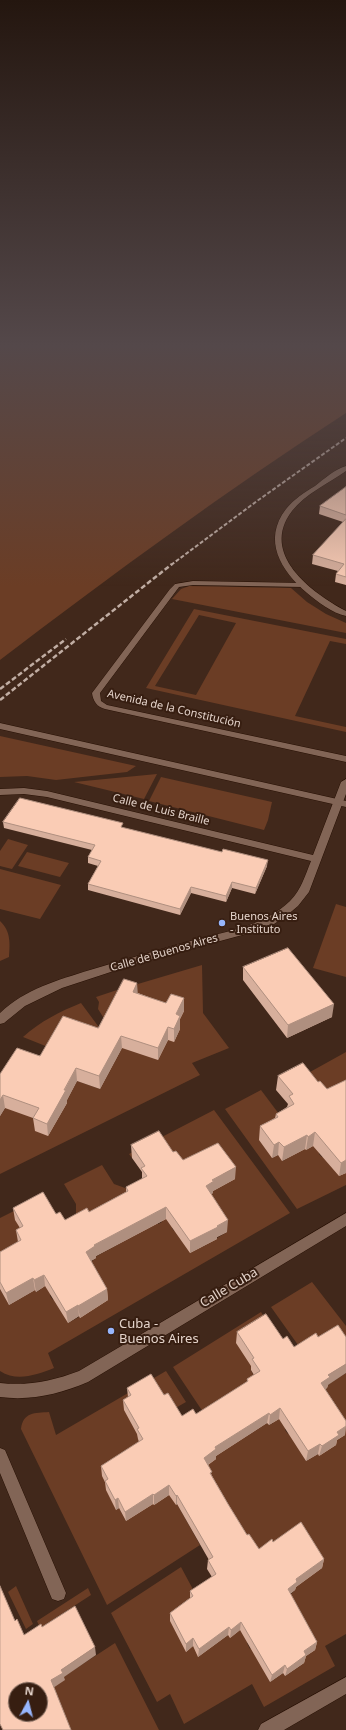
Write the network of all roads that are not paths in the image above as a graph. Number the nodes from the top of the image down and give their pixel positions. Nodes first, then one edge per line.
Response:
1 (346, 468) edge
2 (302, 585) junction
3 (346, 614) edge
4 (0, 726) edge
5 (346, 759) edge
6 (346, 782) edge
7 (0, 792) edge
8 (342, 803) edge
9 (316, 859) junction
10 (0, 1020) edge
11 (346, 1218) edge
12 (0, 1390) edge
13 (0, 1455) edge
14 (58, 1593) dead end
15 (346, 1685) edge
16 (267, 1730) edge

1 - 2 street
2 - 3 street
2 - 5 lane, Avenida de la Constitución
4 - 8 street
6 - 8 street
7 - 9 street, Calle de Luis Braille
8 - 9 street, Calle de Buenos Aires
9 - 10 street, Calle de Buenos Aires
11 - 12 street, Calle Cuba
13 - 14 street
15 - 16 street

